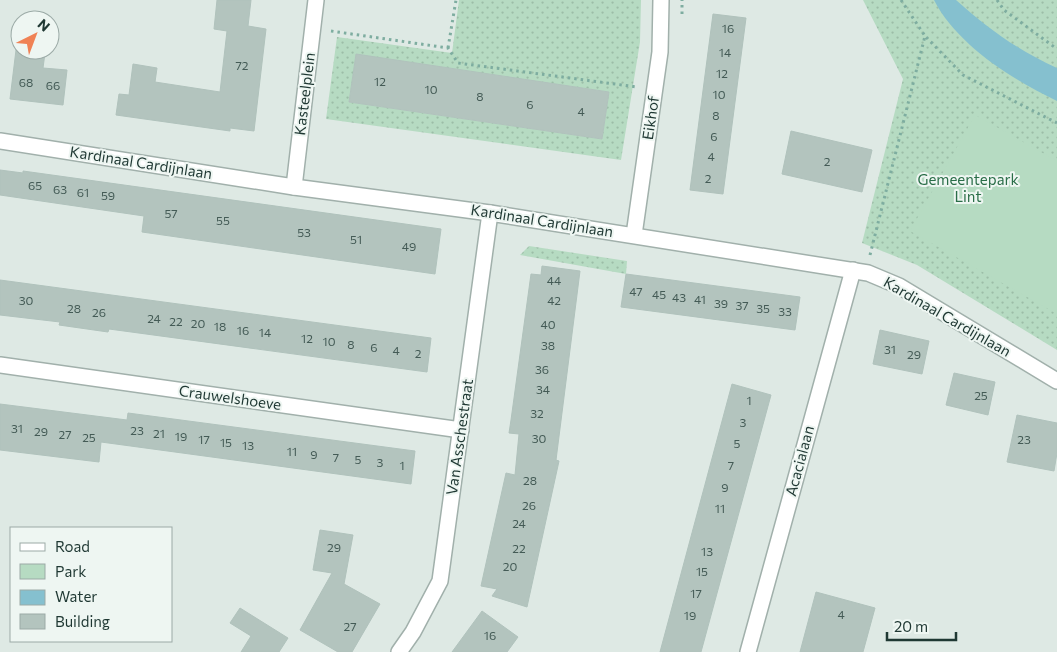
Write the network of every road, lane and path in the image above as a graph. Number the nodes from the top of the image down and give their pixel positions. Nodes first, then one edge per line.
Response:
1 (316, 0) edge
2 (456, 0) edge
3 (661, 0) edge
4 (901, 0) edge
5 (997, 0) edge
6 (313, 28) junction
7 (925, 36) junction
8 (448, 48) junction
9 (1057, 49) edge
10 (655, 90) junction
11 (1057, 124) edge
12 (0, 141) edge
13 (294, 187) junction
14 (490, 213) junction
15 (634, 235) junction
16 (860, 272) junction
17 (0, 365) edge
18 (1057, 381) edge
19 (461, 430) junction
20 (399, 652) edge
21 (748, 652) edge

1 - 6 street, Kasteelplein
2 - 8 path
3 - 10 street, Eikhof
4 - 7 path
5 - 9 path
6 - 8 path
6 - 13 street, Kasteelplein
7 - 11 path
7 - 16 path
8 - 10 path
10 - 15 street, Eikhof
12 - 13 street, Kardinaal Cardijnlaan
13 - 14 street, Kardinaal Cardijnlaan
14 - 15 street, Kardinaal Cardijnlaan
14 - 19 street, Van Asschestraat
15 - 16 street, Kardinaal Cardijnlaan
16 - 18 street, Kardinaal Cardijnlaan
16 - 21 street, Acacialaan
17 - 19 street, Crauwelshoeve
19 - 20 street, Van Asschestraat

